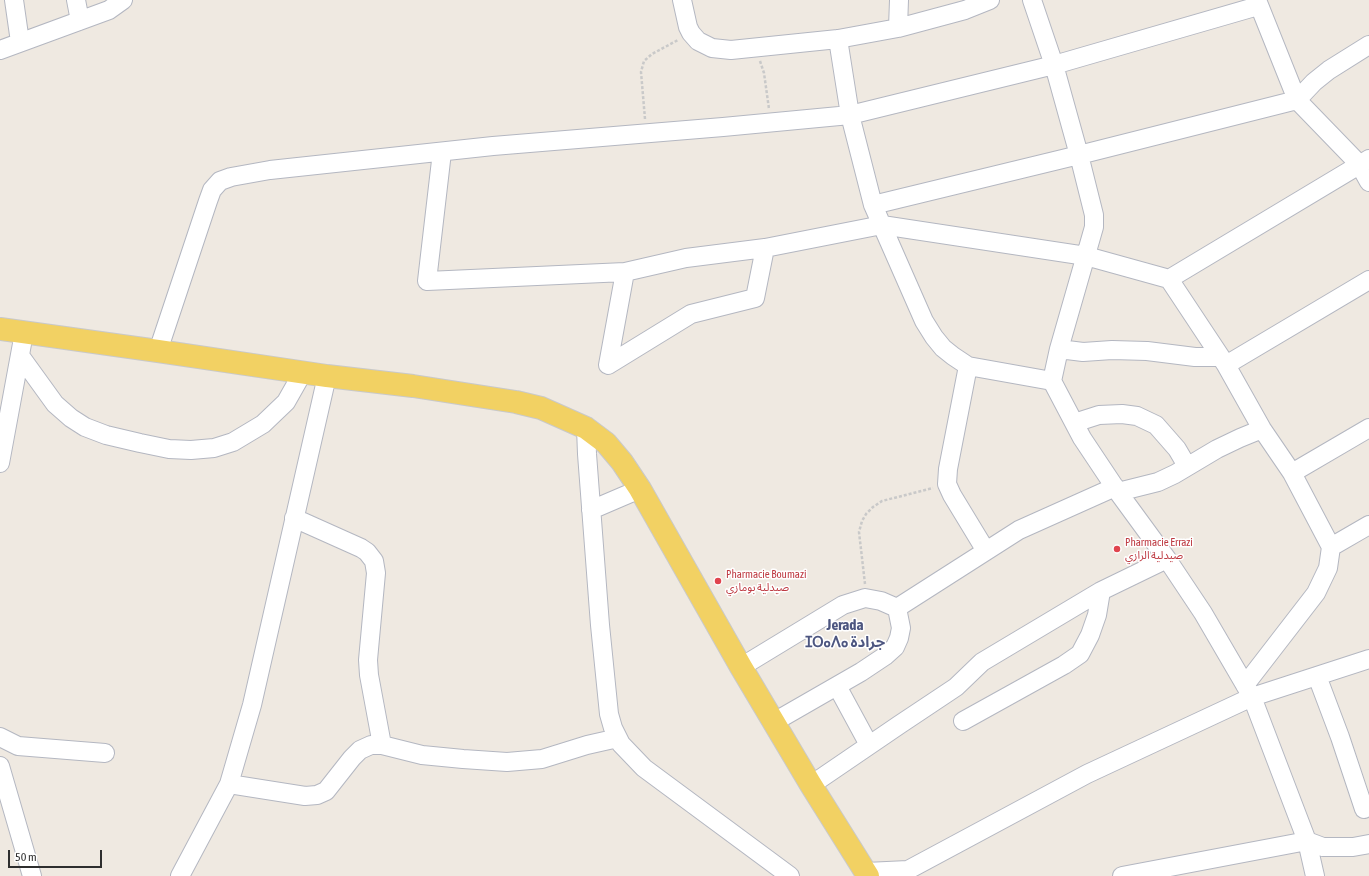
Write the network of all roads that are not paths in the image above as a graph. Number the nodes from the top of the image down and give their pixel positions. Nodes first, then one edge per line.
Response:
1 (14, 0) edge
2 (76, 0) edge
3 (123, 0) edge
4 (899, 0) edge
5 (990, 0) edge
6 (1032, 0) edge
7 (678, 2) edge
8 (1258, 3) edge
9 (80, 21) junction
10 (898, 28) junction
11 (838, 39) junction
12 (20, 42) junction
13 (1369, 45) edge
14 (0, 50) edge
15 (1054, 66) junction
16 (1298, 100) junction
17 (850, 115) junction
18 (442, 152) junction
19 (1079, 155) junction
20 (1364, 162) edge
21 (1369, 182) edge
22 (873, 205) junction
23 (882, 225) junction
24 (765, 248) junction
25 (1086, 256) junction
26 (625, 272) junction
27 (1169, 279) junction
28 (1369, 280) edge
29 (0, 329) edge
30 (24, 332) junction
31 (1059, 349) junction
32 (158, 350) junction
33 (21, 357) junction
34 (1223, 361) junction
35 (968, 366) junction
36 (303, 372) junction
37 (327, 376) junction
38 (1052, 380) junction
39 (1074, 423) junction
40 (586, 428) junction
41 (1369, 428) edge
42 (1262, 429) junction
43 (0, 463) edge
44 (1187, 466) junction
45 (1292, 473) junction
46 (1116, 489) junction
47 (640, 490) junction
48 (592, 510) junction
49 (294, 518) junction
50 (1369, 524) edge
51 (1331, 547) junction
52 (986, 551) junction
53 (1167, 559) junction
54 (1101, 591) junction
55 (897, 608) junction
56 (1369, 659) edge
57 (741, 667) junction
58 (1317, 676) junction
59 (836, 686) junction
60 (1248, 691) junction
61 (963, 721) dead end
62 (774, 722) junction
63 (0, 737) edge
64 (618, 738) junction
65 (382, 745) junction
66 (869, 745) junction
67 (105, 753) dead end
68 (0, 766) edge
69 (229, 784) junction
70 (811, 785) junction
71 (1364, 809) dead end
72 (1307, 841) junction
73 (1369, 844) edge
74 (905, 873) edge
75 (867, 874) edge
76 (32, 876) edge
77 (180, 876) edge
78 (790, 876) edge
79 (1122, 876) edge
80 (1315, 876) edge

1 - 12 street
2 - 9 street
3 - 9 street
4 - 10 street
5 - 10 street
6 - 15 street
7 - 11 street
8 - 15 street
8 - 16 street
9 - 12 street
10 - 11 street
11 - 17 street
12 - 14 street
13 - 16 street
15 - 17 street
15 - 19 street
16 - 19 street
16 - 20 street
17 - 18 street
17 - 22 street
18 - 26 street
18 - 32 street
19 - 22 street
19 - 25 street
20 - 21 street
20 - 27 street
22 - 23 street
23 - 24 street
23 - 25 street
23 - 35 street
24 - 26 street
24 - 26 street
25 - 27 street
25 - 31 street
27 - 34 street
28 - 34 street
29 - 30 main road
30 - 32 main road
30 - 33 street
31 - 34 street
31 - 38 street
32 - 36 main road
33 - 36 street
33 - 43 street
34 - 42 street
35 - 38 street
35 - 52 street
36 - 37 main road
37 - 40 main road
37 - 49 street
38 - 39 street
39 - 44 street
39 - 46 street
40 - 47 main road
40 - 48 street
41 - 45 street
42 - 44 street
42 - 45 street
44 - 46 street
45 - 51 street
46 - 52 street
46 - 53 street
47 - 48 street
47 - 57 main road
48 - 64 street
49 - 65 street
49 - 69 street
50 - 51 street
51 - 60 street
52 - 55 street
53 - 54 street
53 - 60 street
54 - 61 street
54 - 66 street
55 - 57 street
55 - 59 street
56 - 58 street
57 - 62 main road
58 - 60 street
58 - 71 street
59 - 62 street
59 - 66 street
60 - 72 street
60 - 74 street
62 - 70 main road
63 - 67 street
64 - 65 street
64 - 78 street
65 - 69 street
66 - 70 street
68 - 76 street
69 - 77 street
70 - 75 main road
72 - 73 street
72 - 79 street
72 - 80 street
74 - 75 street

